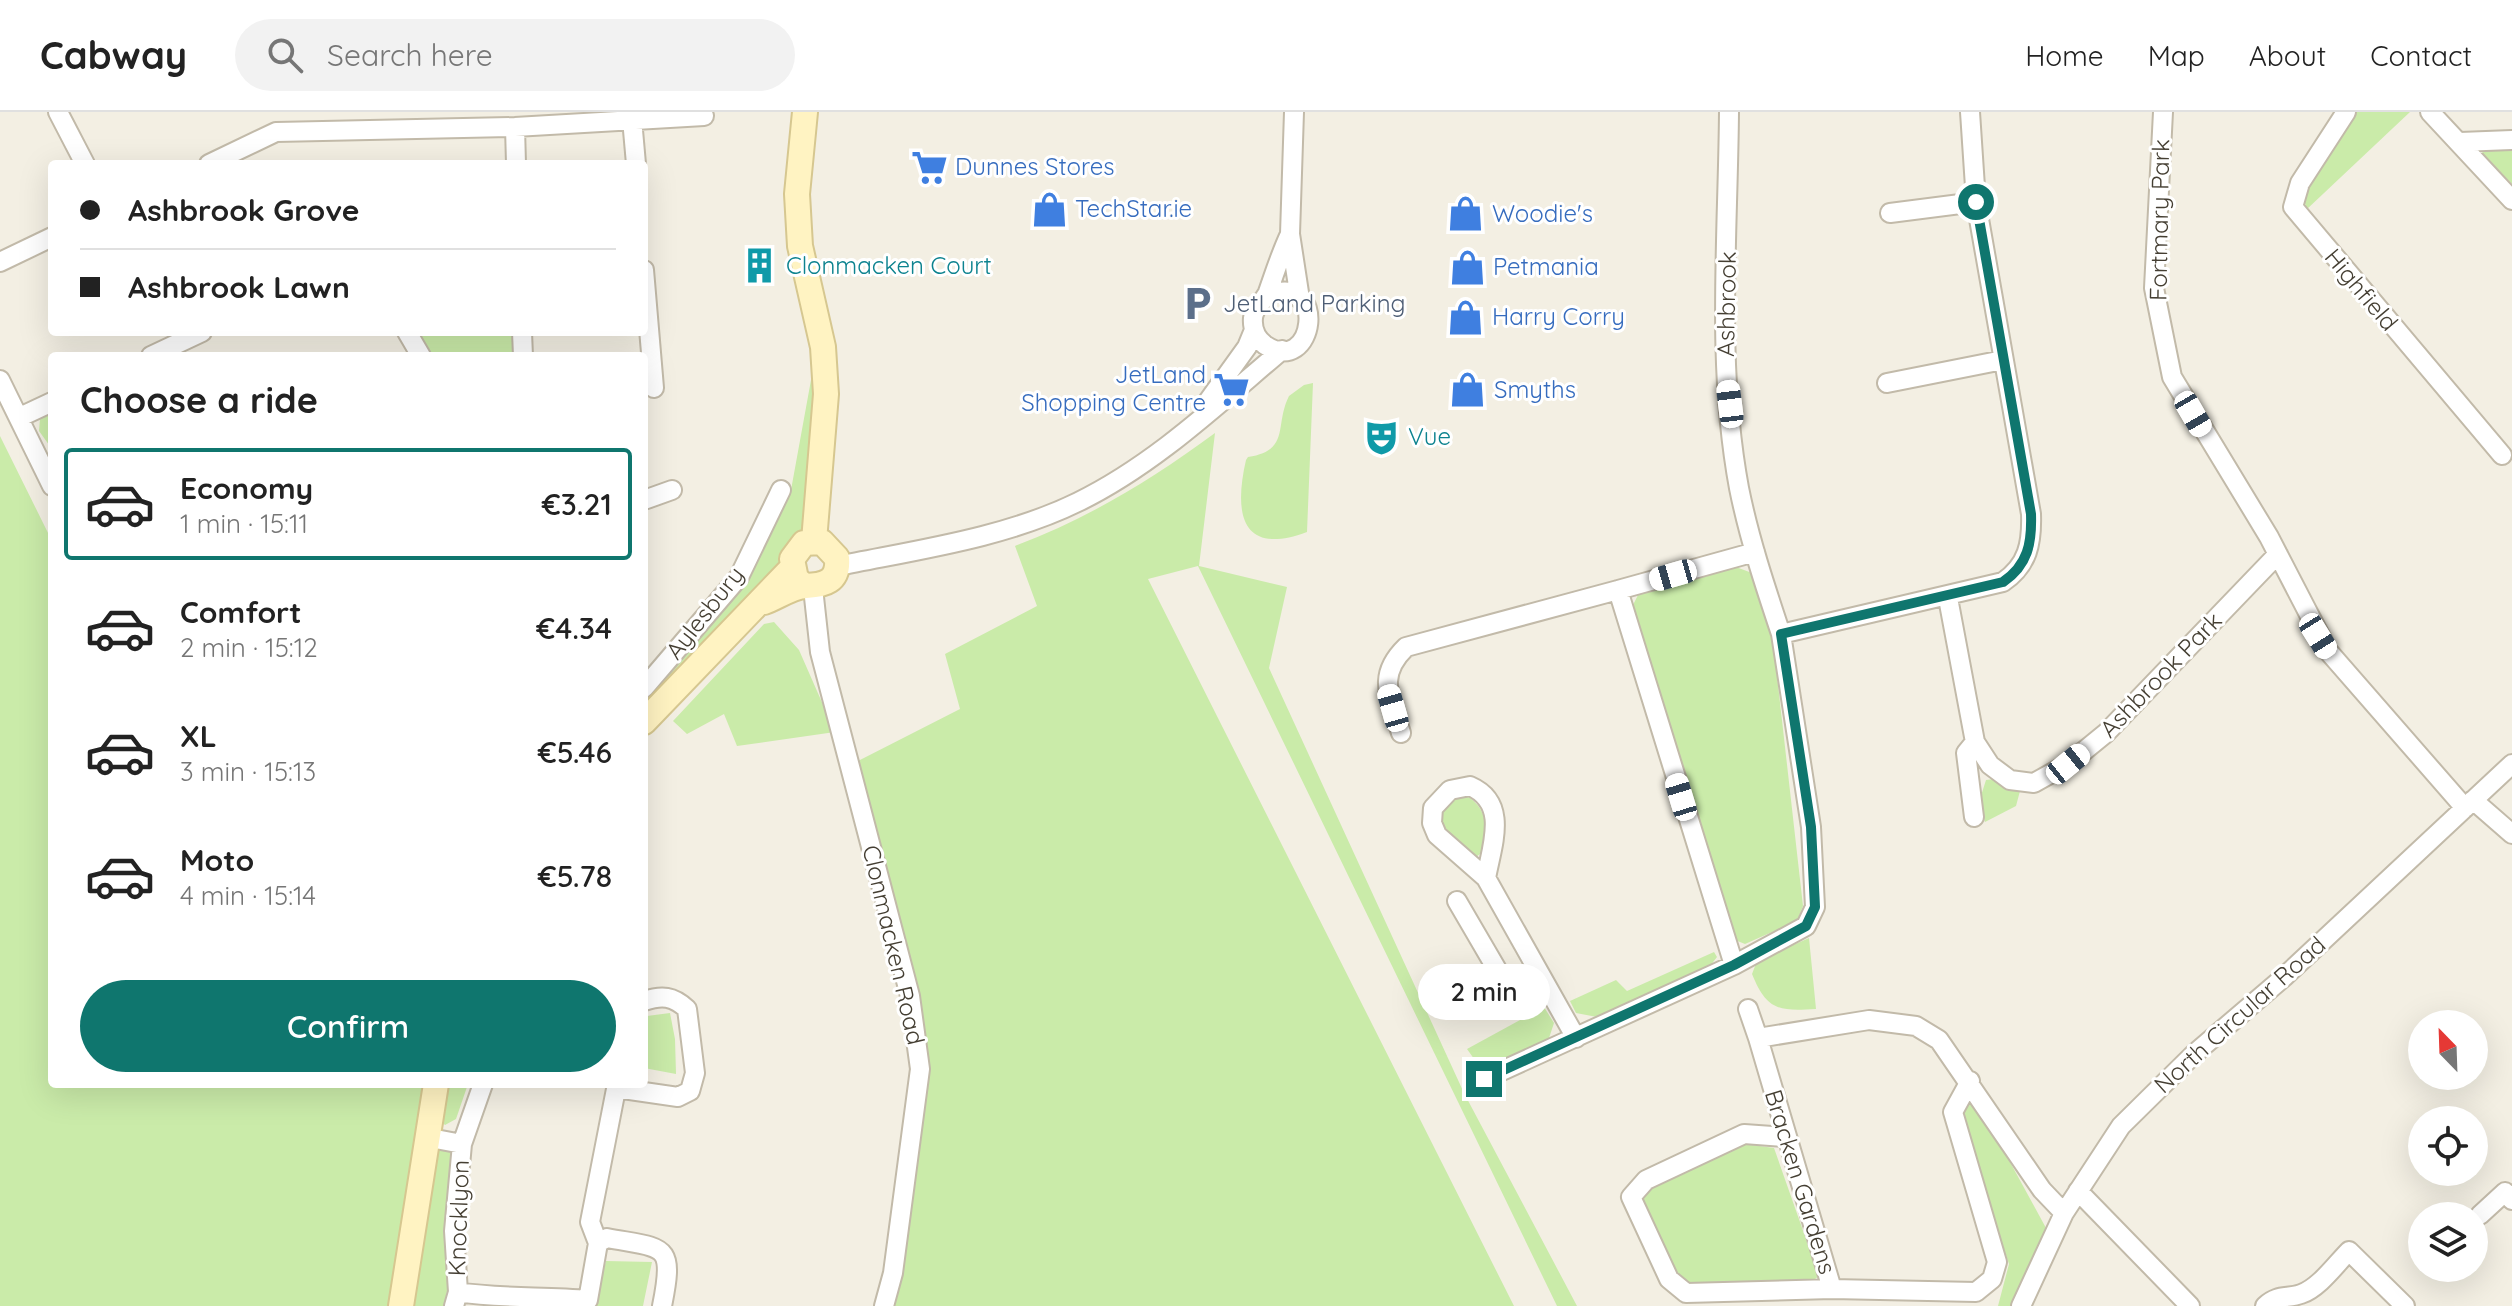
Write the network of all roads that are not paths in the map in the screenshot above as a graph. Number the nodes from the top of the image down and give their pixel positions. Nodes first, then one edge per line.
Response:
1 (58, 112) edge
2 (805, 112) edge
3 (1294, 112) edge
4 (1729, 112) edge
5 (1970, 112) edge
6 (2163, 112) edge
7 (2346, 112) edge
8 (2430, 112) edge
9 (704, 116) dead end
10 (632, 119) junction
11 (515, 127) junction
12 (2512, 140) edge
13 (2460, 142) junction
14 (246, 156) edge
15 (83, 160) edge
16 (516, 160) edge
17 (636, 160) edge
18 (2512, 200) edge
19 (1976, 202) junction
20 (1890, 213) dead end
21 (1290, 234) junction
22 (48, 239) edge
23 (0, 262) edge
24 (1266, 296) junction
25 (1300, 299) junction
26 (648, 317) edge
27 (1254, 330) junction
28 (1282, 350) junction
29 (2003, 360) junction
30 (0, 380) edge
31 (1887, 383) dead end
32 (654, 388) dead end
33 (48, 404) edge
34 (20, 417) junction
35 (1185, 431) junction
36 (2502, 455) dead end
37 (48, 472) edge
38 (672, 490) dead end
39 (781, 490) dead end
40 (648, 499) edge
41 (814, 541) junction
42 (1755, 552) junction
43 (2278, 554) junction
44 (838, 566) junction
45 (803, 581) junction
46 (1618, 590) junction
47 (1948, 598) junction
48 (1781, 634) junction
49 (648, 683) edge
50 (648, 718) edge
51 (1401, 733) dead end
52 (1975, 742) junction
53 (2512, 764) edge
54 (1990, 765) junction
55 (1970, 787) junction
56 (2469, 804) junction
57 (1974, 817) dead end
58 (2512, 834) edge
59 (1486, 878) junction
60 (1457, 901) dead end
61 (1520, 937) junction
62 (1488, 955) junction
63 (1734, 965) junction
64 (648, 999) edge
65 (1520, 1009) dead end
66 (1748, 1009) dead end
67 (1576, 1038) junction
68 (1758, 1038) junction
69 (1484, 1079) dead end
70 (1970, 1081) junction
71 (435, 1088) edge
72 (482, 1088) edge
73 (616, 1088) edge
74 (627, 1088) edge
75 (425, 1137) junction
76 (1785, 1137) junction
77 (462, 1144) junction
78 (2078, 1191) junction
79 (2510, 1192) edge
80 (2488, 1209) edge
81 (2064, 1213) junction
82 (598, 1243) junction
83 (1832, 1289) junction
84 (456, 1299) edge
85 (587, 1303) edge
86 (401, 1306) edge
87 (662, 1306) edge
88 (884, 1306) edge
89 (2021, 1306) edge
90 (2190, 1306) edge
91 (2265, 1306) edge
92 (2405, 1306) edge

1 - 15 street
2 - 41 street
3 - 21 street
4 - 42 street, Ashbrook
5 - 19 street
6 - 43 street, Fortmary Park
7 - 36 street, Highfield
8 - 13 street
9 - 10 street
10 - 11 street
10 - 17 street
11 - 14 street
11 - 16 street
12 - 13 street
13 - 18 street
19 - 20 street
19 - 29 street
21 - 24 street
21 - 25 street
22 - 23 street
24 - 25 street
24 - 27 street
25 - 28 street
26 - 32 street
27 - 28 street
27 - 35 street
28 - 35 street
29 - 31 street
29 - 47 street
30 - 34 street
33 - 34 street
34 - 37 street
35 - 44 street
38 - 40 street
39 - 49 street, Aylesbury
41 - 44 street
41 - 45 street
42 - 46 street
42 - 48 street, Ashbrook
43 - 54 street, Ashbrook Park
43 - 56 street, Fortmary Park
44 - 45 street
45 - 50 street
45 - 88 street, Clonmacken Road
46 - 51 street
46 - 63 street
47 - 48 street
47 - 52 street
48 - 63 street, Ashbrook
52 - 54 street
52 - 55 street
53 - 56 street, North Circular Road
54 - 55 street
55 - 57 street
56 - 58 street, Fortmary Park
56 - 78 street, North Circular Road
59 - 59 street
59 - 61 street
60 - 62 street
61 - 62 street
61 - 67 street
62 - 65 street
63 - 67 street, Ashbrook
64 - 74 street, Knocklyon
66 - 68 street, Bracken Gardens
67 - 69 street, Ashbrook
68 - 70 street
68 - 76 street, Bracken Gardens
70 - 81 street
70 - 83 street, Bracken Gardens
71 - 75 street
72 - 77 street, Knocklyon
73 - 82 street, Knocklyon
75 - 77 street, Knocklyon
75 - 86 street
76 - 83 street, Bracken Gardens
76 - 83 street
77 - 84 street, Knocklyon
78 - 81 street, North Circular Road
78 - 90 street
79 - 80 street
81 - 89 street, North Circular Road
82 - 85 street, Knocklyon
82 - 87 street
84 - 85 street, Knocklyon
91 - 92 street

